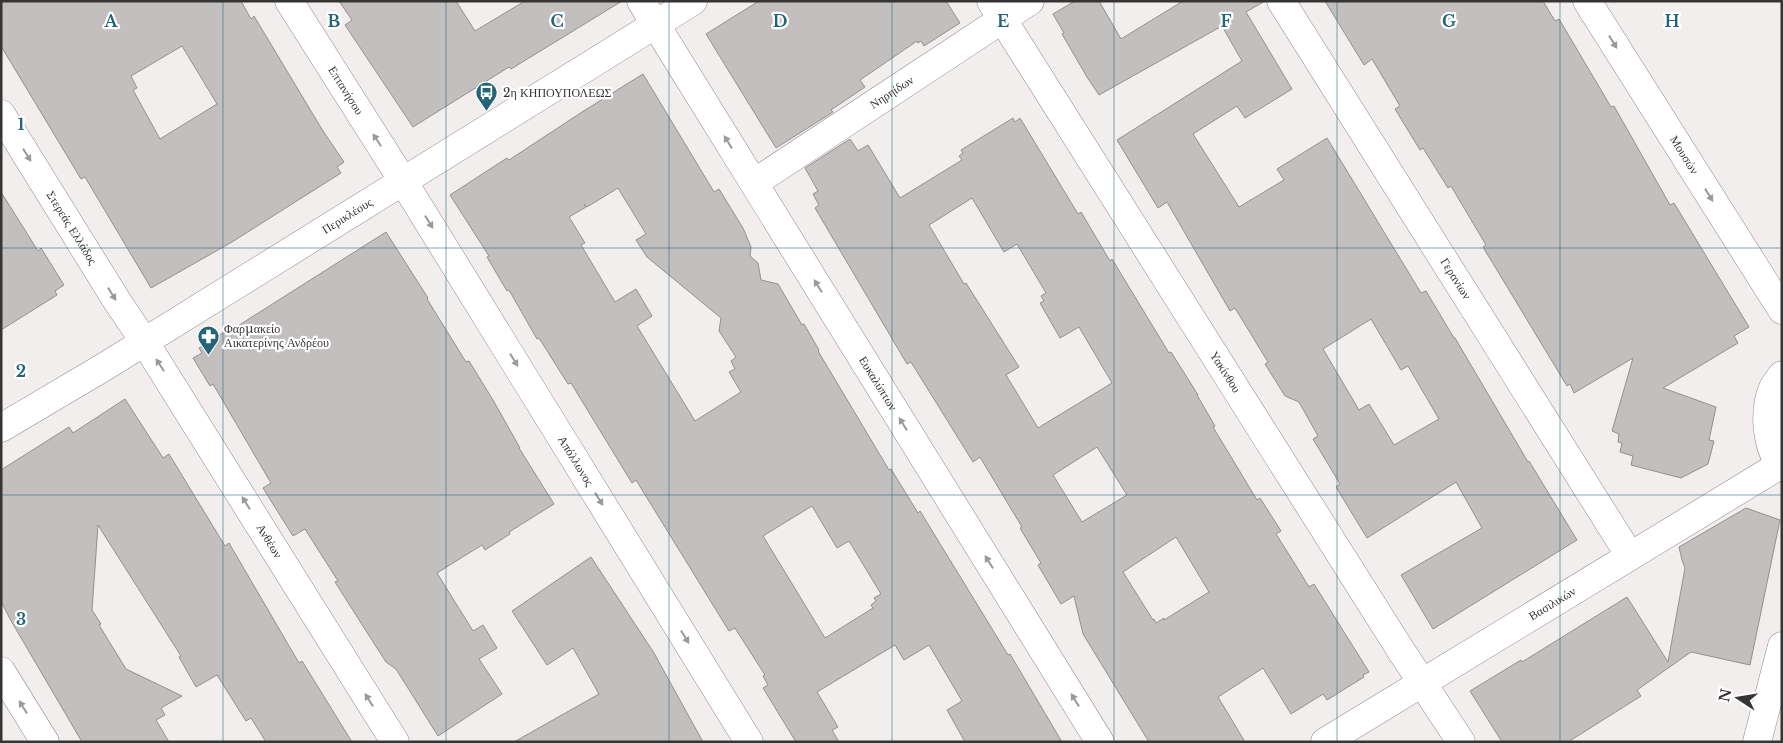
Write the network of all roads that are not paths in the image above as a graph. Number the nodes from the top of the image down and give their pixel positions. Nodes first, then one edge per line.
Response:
1 (288, 1) edge
2 (641, 1) edge
3 (692, 1) edge
4 (1030, 1) edge
5 (1282, 1) edge
6 (1587, 1) edge
7 (997, 11) edge
8 (655, 24) junction
9 (1, 114) edge
10 (403, 180) junction
11 (754, 183) junction
12 (1782, 310) edge
13 (144, 341) junction
14 (1782, 374) edge
15 (1, 428) edge
16 (1781, 466) edge
17 (1630, 556) junction
18 (1782, 646) edge
19 (1, 671) edge
20 (1423, 682) junction
21 (45, 742) edge
22 (395, 742) edge
23 (749, 742) edge
24 (1100, 742) edge
25 (1325, 742) edge
26 (1461, 742) edge
27 (1757, 742) edge

10 -> 1 street, Επτανήσου
2 - 8 street, Ευκαλύπτων
3 - 8 street, Περικλέους
4 - 7 street, Νηρηίδων
5 - 17 street, Γερανίων
6 -> 12 street, Μουσών
7 - 11 street, Νηρηίδων
7 - 20 street, Υακίνθου
8 - 10 street, Περικλέους
11 -> 8 street, Ευκαλύπτων
9 -> 13 street, Στερεάς Ελλάδος
10 - 13 street, Περικλέους
10 -> 23 street, Απόλλωνος
24 -> 11 street, Ευκαλύπτων
13 - 15 street, Περικλέους
22 -> 13 street, Ανθέων
14 - 16 street
16 - 17 street, Βασιλικών
17 - 20 street, Βασιλικών
18 - 27 street
21 -> 19 street
20 - 25 street, Βασιλικών
20 - 26 street, Υακίνθου

